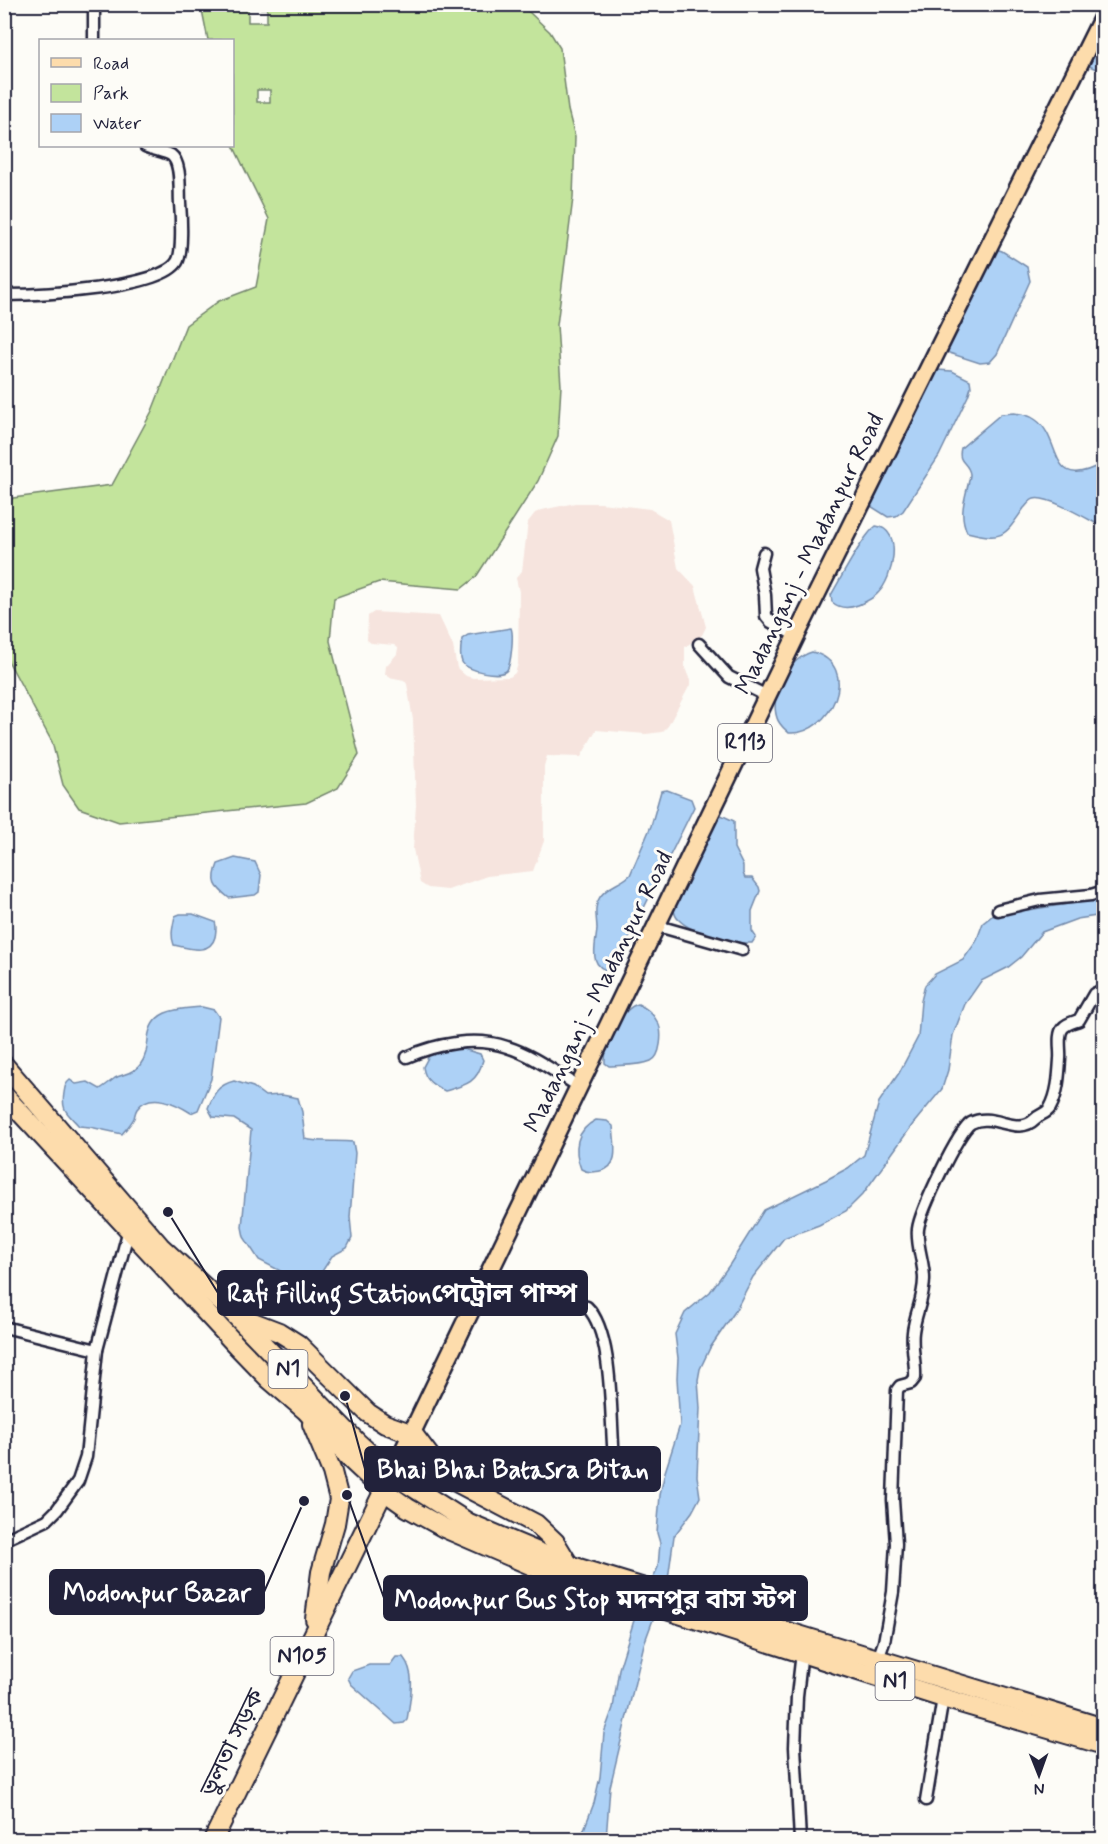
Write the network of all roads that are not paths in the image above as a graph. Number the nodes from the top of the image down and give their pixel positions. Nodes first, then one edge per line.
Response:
1 (94, 4) edge
2 (1104, 14) edge
3 (94, 39) edge
4 (148, 147) edge
5 (4, 295) edge
6 (764, 552) dead end
7 (796, 636) junction
8 (699, 644) dead end
9 (767, 696) junction
10 (1104, 891) edge
11 (998, 910) dead end
12 (657, 926) junction
13 (742, 950) dead end
14 (1104, 988) edge
15 (407, 1057) dead end
16 (4, 1065) edge
17 (580, 1086) junction
18 (4, 1095) edge
19 (129, 1229) junction
20 (487, 1278) junction
21 (235, 1315) junction
22 (4, 1327) edge
23 (97, 1350) junction
24 (306, 1411) junction
25 (413, 1434) junction
26 (634, 1472) dead end
27 (392, 1474) junction
28 (384, 1491) junction
29 (4, 1540) edge
30 (570, 1565) junction
31 (633, 1592) junction
32 (689, 1609) junction
33 (313, 1633) junction
34 (802, 1652) junction
35 (878, 1659) junction
36 (943, 1698) junction
37 (1104, 1728) edge
38 (1104, 1744) edge
39 (926, 1800) dead end
40 (213, 1839) edge
41 (800, 1839) edge

1 - 3 street
2 - 7 main road, Madanganj - Madanpur Road / R113
4 - 5 street
6 - 7 street
7 - 9 main road, Madanganj - Madanpur Road / R113
8 - 9 street
9 - 12 main road, Madanganj - Madanpur Road / R113
10 - 11 street
12 - 13 street
12 - 17 main road, Madanganj - Madanpur Road / R113
14 - 35 street
15 - 17 street
16 - 21 highway, N1
17 - 20 main road, Madanganj - Madanpur Road / R113
18 - 19 highway, N1
19 - 23 street
19 - 24 highway, N1
20 - 25 main road, Madanganj - Madanpur Road / R113
20 - 26 street
21 - 25 highway
21 - 27 highway, N1
22 - 23 street
23 - 29 street
24 - 28 highway, N1
24 - 33 highway
25 - 27 main road, Madanganj - Madanpur Road / R113
25 - 30 highway
27 - 28 highway, ভুলতা সড়ক / N105
27 - 30 highway, N1
28 - 31 highway, N1
28 - 33 highway, ভুলতা সড়ক / N105
30 - 31 highway, N1
31 - 32 highway, N1
32 - 34 highway, N1
32 - 35 highway, N1
33 - 40 highway, ভুলতা সড়ক / N105
34 - 36 highway, N1
34 - 41 street
35 - 37 highway, N1
36 - 38 highway, N1
36 - 39 street

